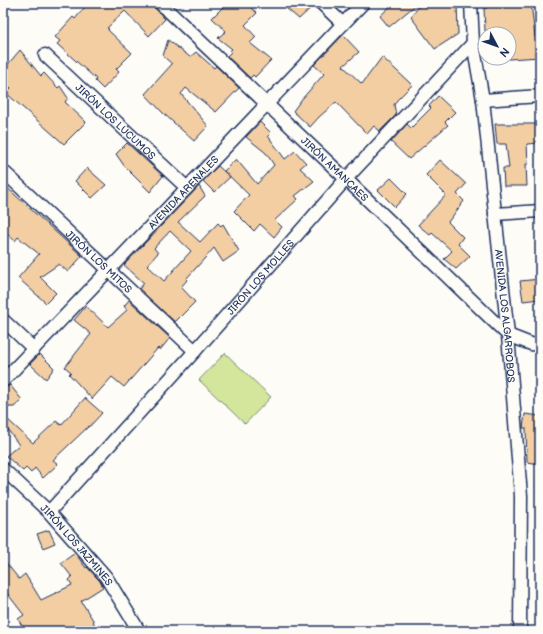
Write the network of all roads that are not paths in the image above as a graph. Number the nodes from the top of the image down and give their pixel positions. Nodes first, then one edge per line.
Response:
1 (160, 3) edge
2 (321, 3) edge
3 (363, 3) edge
4 (471, 3) edge
5 (343, 24) junction
6 (473, 43) junction
7 (45, 55) dead end
8 (540, 96) edge
9 (483, 100) junction
10 (267, 105) junction
11 (3, 171) edge
12 (346, 179) junction
13 (187, 188) junction
14 (540, 211) edge
15 (495, 214) junction
16 (108, 270) junction
17 (3, 320) edge
18 (508, 335) junction
19 (540, 345) edge
20 (34, 349) junction
21 (195, 351) junction
22 (3, 381) edge
23 (3, 469) edge
24 (49, 512) junction
25 (138, 631) edge
26 (520, 631) edge

1 - 10 street, JIRÓN AMANCAES
2 - 5 street
3 - 5 street, AVENIDA ARENALES
4 - 6 street, AVENIDA LOS ALGARROBOS
5 - 10 street, AVENIDA ARENALES
6 - 9 street, AVENIDA LOS ALGARROBOS
6 - 12 street, JIRÓN LOS MOLLES
7 - 13 street, JIRÓN LOS LÚCUMOS
8 - 9 street
9 - 15 street, AVENIDA LOS ALGARROBOS
10 - 12 street, JIRÓN AMANCAES
10 - 13 street, AVENIDA ARENALES
11 - 16 street, JIRÓN LOS MITOS
12 - 18 street, JIRÓN AMANCAES
12 - 21 street, JIRÓN LOS MOLLES
13 - 16 street, AVENIDA ARENALES
14 - 15 street
15 - 18 street, AVENIDA LOS ALGARROBOS
16 - 20 street, AVENIDA ARENALES
16 - 21 street, JIRÓN LOS MITOS
17 - 20 street
18 - 19 street
18 - 26 street, AVENIDA LOS ALGARROBOS
20 - 22 street, AVENIDA ARENALES
21 - 24 street, JIRÓN LOS MOLLES
23 - 24 street, JIRÓN LOS JAZMINES
24 - 25 street, JIRÓN LOS JAZMINES

